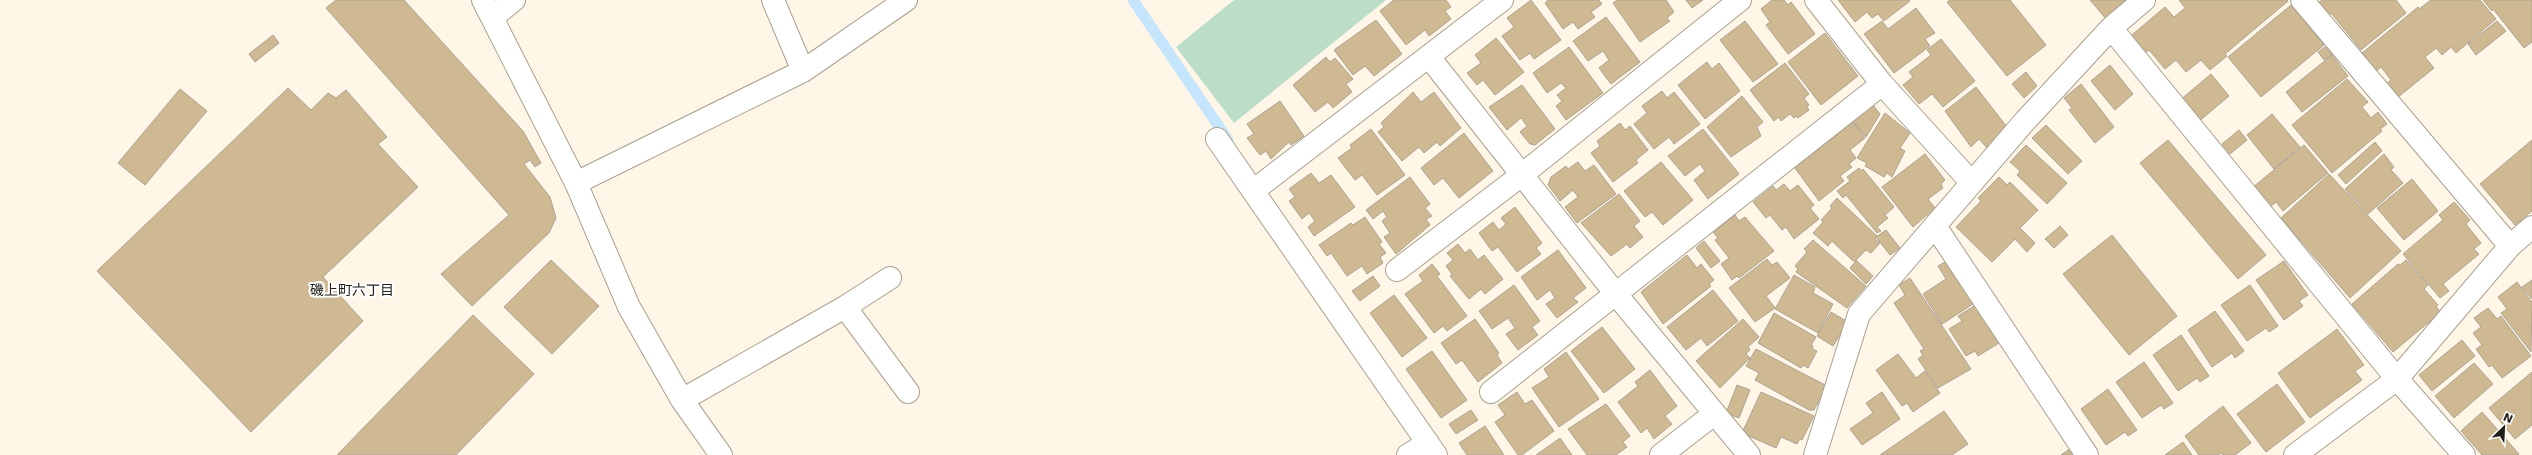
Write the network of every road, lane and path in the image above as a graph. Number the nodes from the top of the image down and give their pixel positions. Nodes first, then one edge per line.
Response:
1 (514, 0) edge
2 (773, 0) edge
3 (906, 0) edge
4 (1502, 0) edge
5 (1740, 0) edge
6 (1816, 0) edge
7 (2144, 0) edge
8 (2302, 0) edge
9 (488, 8) edge
10 (2111, 28) junction
11 (1429, 57) junction
12 (803, 71) junction
13 (1882, 84) junction
14 (1217, 139) dead end
15 (1523, 174) junction
16 (1971, 182) junction
17 (576, 183) junction
18 (1253, 191) junction
19 (1935, 226) junction
20 (2532, 227) edge
21 (2510, 246) junction
22 (1397, 270) dead end
23 (890, 278) dead end
24 (1615, 293) junction
25 (845, 308) junction
26 (2397, 380) junction
27 (908, 392) dead end
28 (1492, 392) dead end
29 (682, 400) junction
30 (1714, 414) junction
31 (1432, 449) edge
32 (721, 455) edge
33 (1408, 455) edge
34 (1661, 455) edge
35 (1749, 455) edge
36 (1815, 455) edge
37 (2087, 455) edge
38 (2295, 455) edge
39 (2464, 455) edge

1 - 9 street
2 - 12 street
3 - 12 street
4 - 11 street
5 - 15 street
6 - 13 street
7 - 10 street
8 - 21 street
9 - 17 street
10 - 16 street
10 - 26 street
11 - 15 street
11 - 18 street
12 - 17 street
13 - 16 street
13 - 24 street
14 - 18 street
15 - 22 street
15 - 24 street
16 - 19 street
17 - 29 street
18 - 31 street
19 - 36 street
19 - 37 street
20 - 21 street
21 - 26 street
23 - 25 street
24 - 28 street
24 - 30 street
25 - 27 street
25 - 29 street
26 - 38 street
26 - 39 street
29 - 32 street
30 - 34 street
30 - 35 street
31 - 33 street

